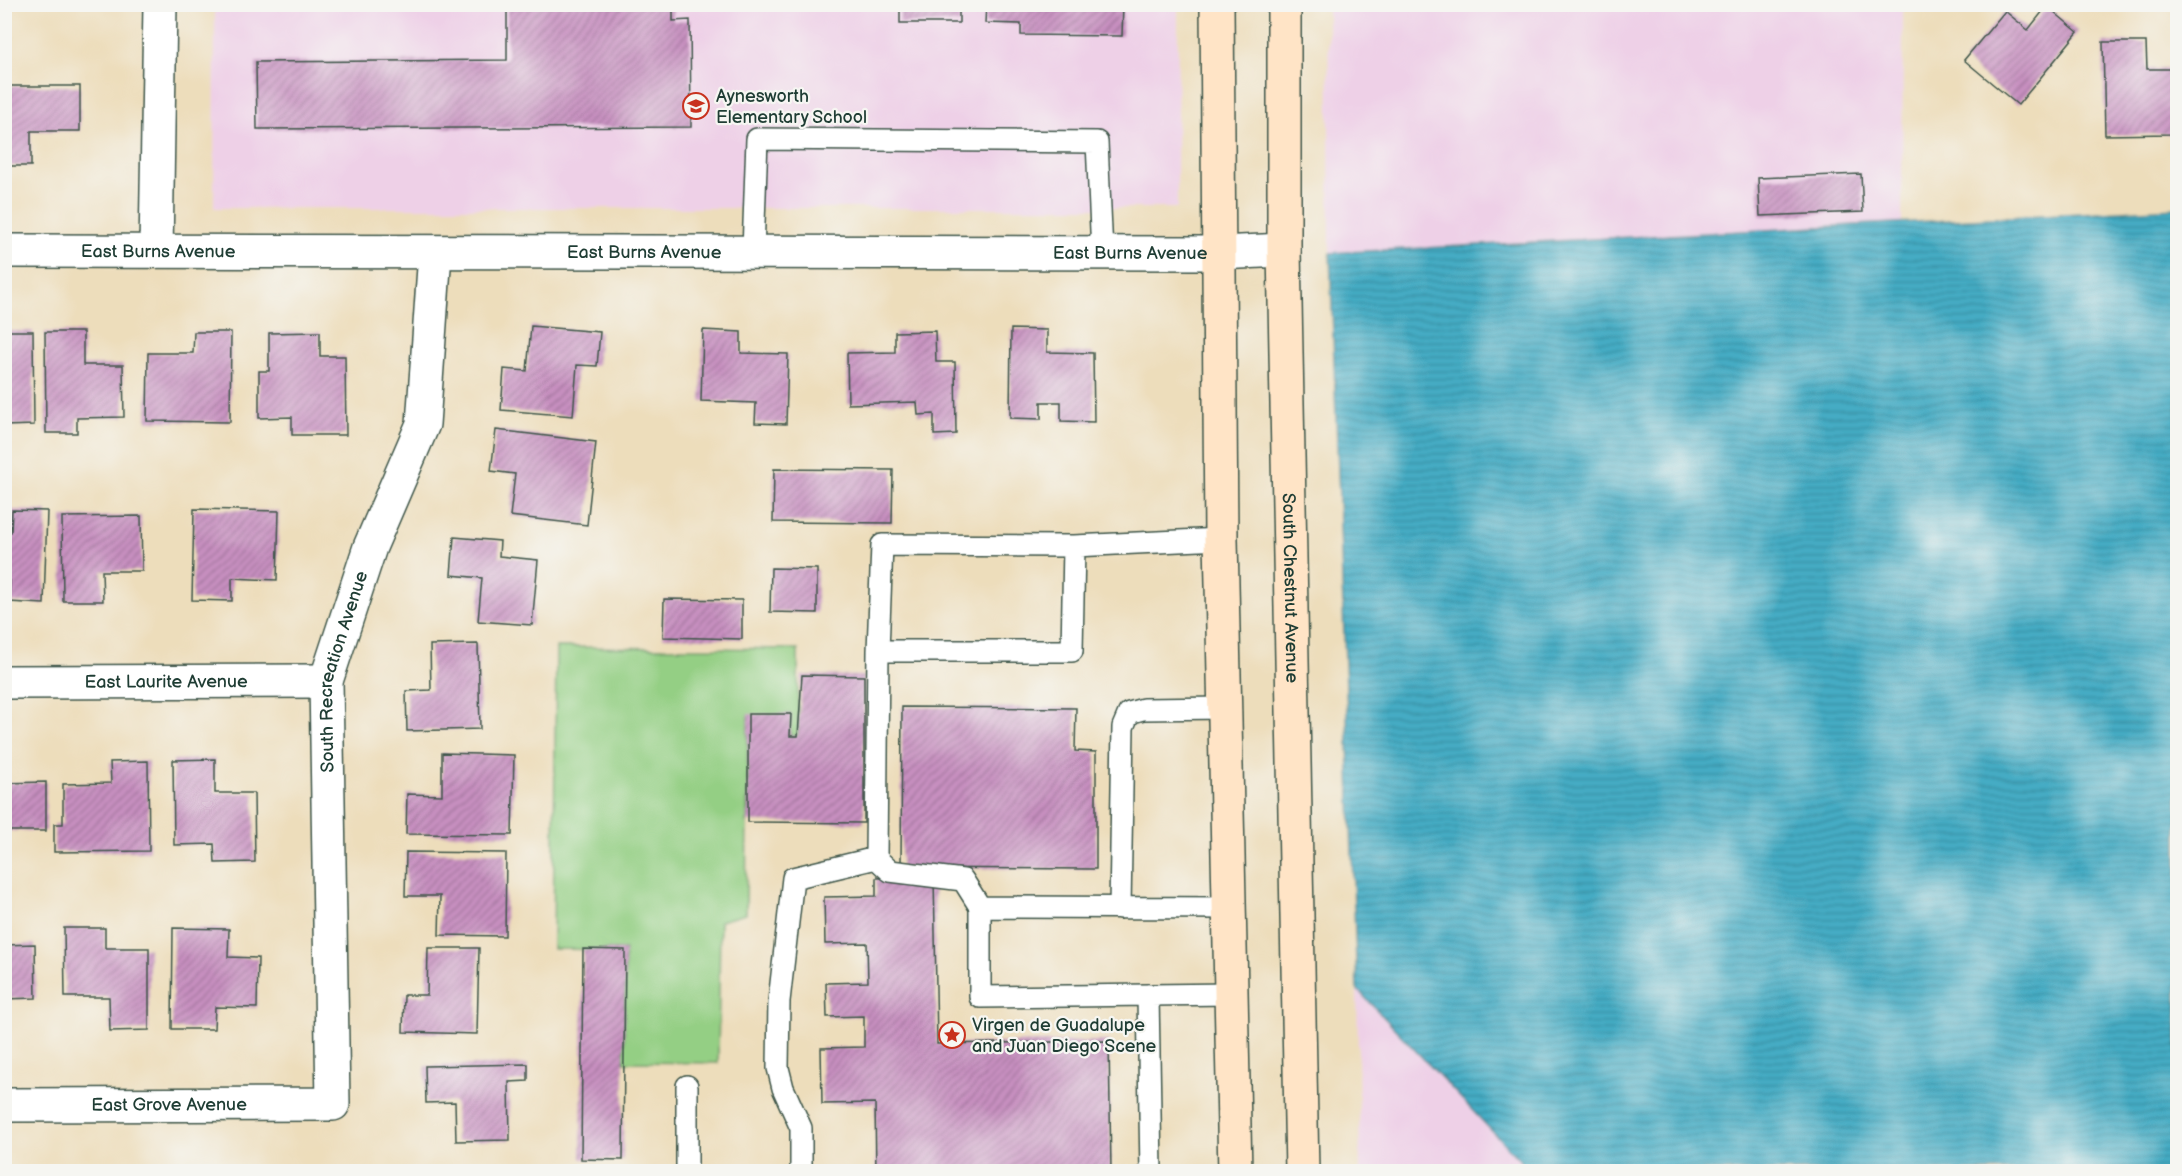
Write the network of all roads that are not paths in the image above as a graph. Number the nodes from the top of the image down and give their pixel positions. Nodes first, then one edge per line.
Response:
1 (160, 4) edge
2 (1217, 4) edge
3 (1284, 4) edge
4 (1284, 250) junction
5 (4, 251) edge
6 (156, 251) junction
7 (753, 251) junction
8 (435, 253) junction
9 (1102, 253) junction
10 (1218, 253) junction
11 (1221, 539) junction
12 (1074, 546) junction
13 (878, 651) junction
14 (326, 681) junction
15 (4, 682) edge
16 (1225, 708) junction
17 (876, 858) junction
18 (980, 907) junction
19 (1120, 908) junction
20 (1229, 908) junction
21 (1231, 994) junction
22 (1148, 995) junction
23 (687, 1086) dead end
24 (333, 1104) joint
25 (4, 1105) edge
26 (687, 1172) edge
27 (801, 1172) edge
28 (1150, 1172) edge
29 (1234, 1172) edge
30 (1302, 1172) edge

1 - 6 street
2 - 10 main road
3 - 4 main road, South Chestnut Avenue
4 - 10 street, East Burns Avenue
4 - 30 main road, South Chestnut Avenue
5 - 6 street, East Burns Avenue
6 - 8 street, East Burns Avenue
7 - 8 street, East Burns Avenue
7 - 9 street, East Burns Avenue
7 - 9 lane
8 - 14 street, South Recreation Avenue
9 - 10 street, East Burns Avenue
10 - 11 main road
11 - 12 lane
11 - 16 main road
12 - 13 lane
12 - 13 lane
13 - 17 lane
14 - 15 street, East Laurite Avenue
14 - 24 street, South Recreation Avenue
16 - 19 lane
16 - 20 main road
17 - 18 lane
17 - 27 lane
18 - 19 lane
18 - 22 lane
19 - 20 lane
20 - 21 main road
21 - 22 lane
21 - 29 main road
22 - 28 lane
23 - 26 lane
24 - 25 street, East Grove Avenue

